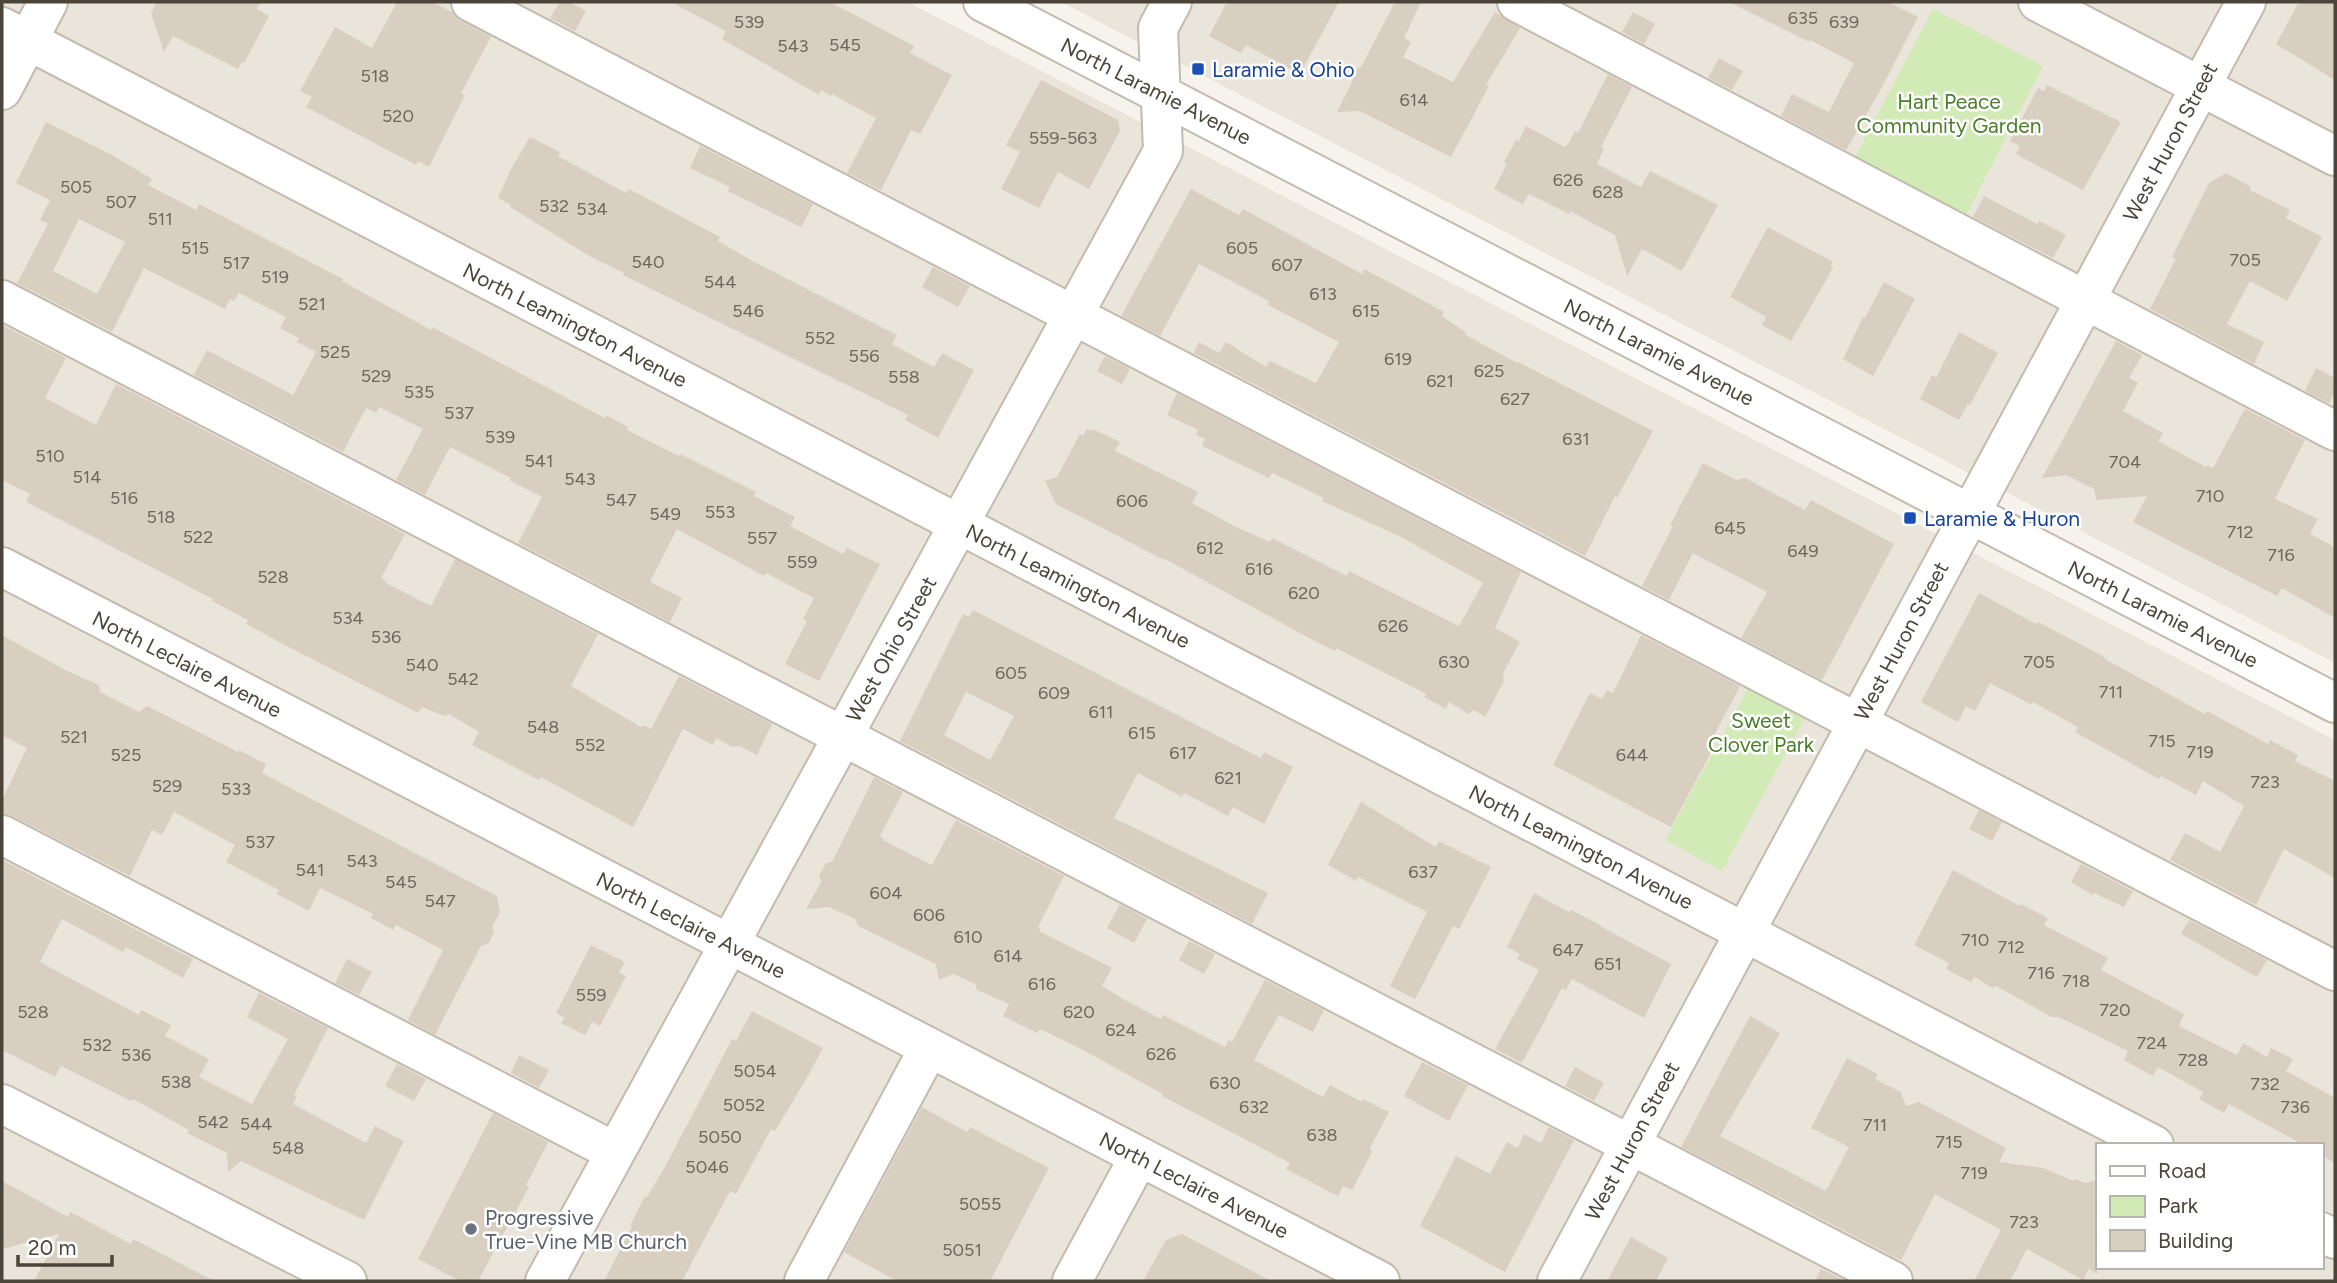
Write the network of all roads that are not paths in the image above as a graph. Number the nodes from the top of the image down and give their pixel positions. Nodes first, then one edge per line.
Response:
1 (48, 2) edge
2 (471, 2) edge
3 (983, 2) edge
4 (1172, 2) edge
5 (1517, 2) edge
6 (2038, 2) edge
7 (2246, 2) edge
8 (15, 34) edge
9 (2201, 86) junction
10 (2, 90) edge
11 (1161, 94) junction
12 (2335, 156) edge
13 (2, 300) edge
14 (2084, 301) junction
15 (1073, 315) junction
16 (2335, 431) edge
17 (1969, 513) junction
18 (959, 524) junction
19 (2, 567) edge
20 (2335, 703) edge
21 (1857, 722) junction
22 (843, 736) junction
23 (2, 835) edge
24 (1744, 932) junction
25 (729, 944) junction
26 (2335, 971) edge
27 (929, 1048) junction
28 (2, 1104) edge
29 (2150, 1143) edge
30 (1630, 1145) junction
31 (615, 1153) junction
32 (1139, 1157) junction
33 (1356, 1276) edge
34 (347, 1281) edge
35 (545, 1281) edge
36 (804, 1281) edge
37 (1072, 1281) edge
38 (1557, 1281) edge
39 (1894, 1281) edge

1 - 8 street
2 - 15 street
3 - 11 street, North Laramie Avenue
4 - 11 street, West Ohio Street
5 - 14 street
6 - 9 street
7 - 9 street, West Huron Street
8 - 10 street
8 - 18 street, North Leamington Avenue
9 - 12 street
9 - 14 street, West Huron Street
11 - 15 street, West Ohio Street
11 - 17 street, North Laramie Avenue
13 - 22 street
14 - 16 street
14 - 17 street, West Huron Street
15 - 18 street, West Ohio Street
15 - 21 street
17 - 20 street, North Laramie Avenue
17 - 21 street, West Huron Street
18 - 22 street, West Ohio Street
18 - 24 street, North Leamington Avenue
19 - 25 street, North Leclaire Avenue
21 - 24 street, West Huron Street
21 - 26 street
22 - 25 street, West Ohio Street
22 - 30 street
23 - 31 street
24 - 29 street, North Leamington Avenue
24 - 30 street, West Huron Street
25 - 27 street, North Leclaire Avenue
25 - 31 street, West Ohio Street
27 - 32 street, North Leclaire Avenue
27 - 36 street
28 - 34 street
30 - 38 street, West Huron Street
30 - 39 street
31 - 35 street, West Ohio Street
32 - 33 street, North Leclaire Avenue
32 - 37 street

